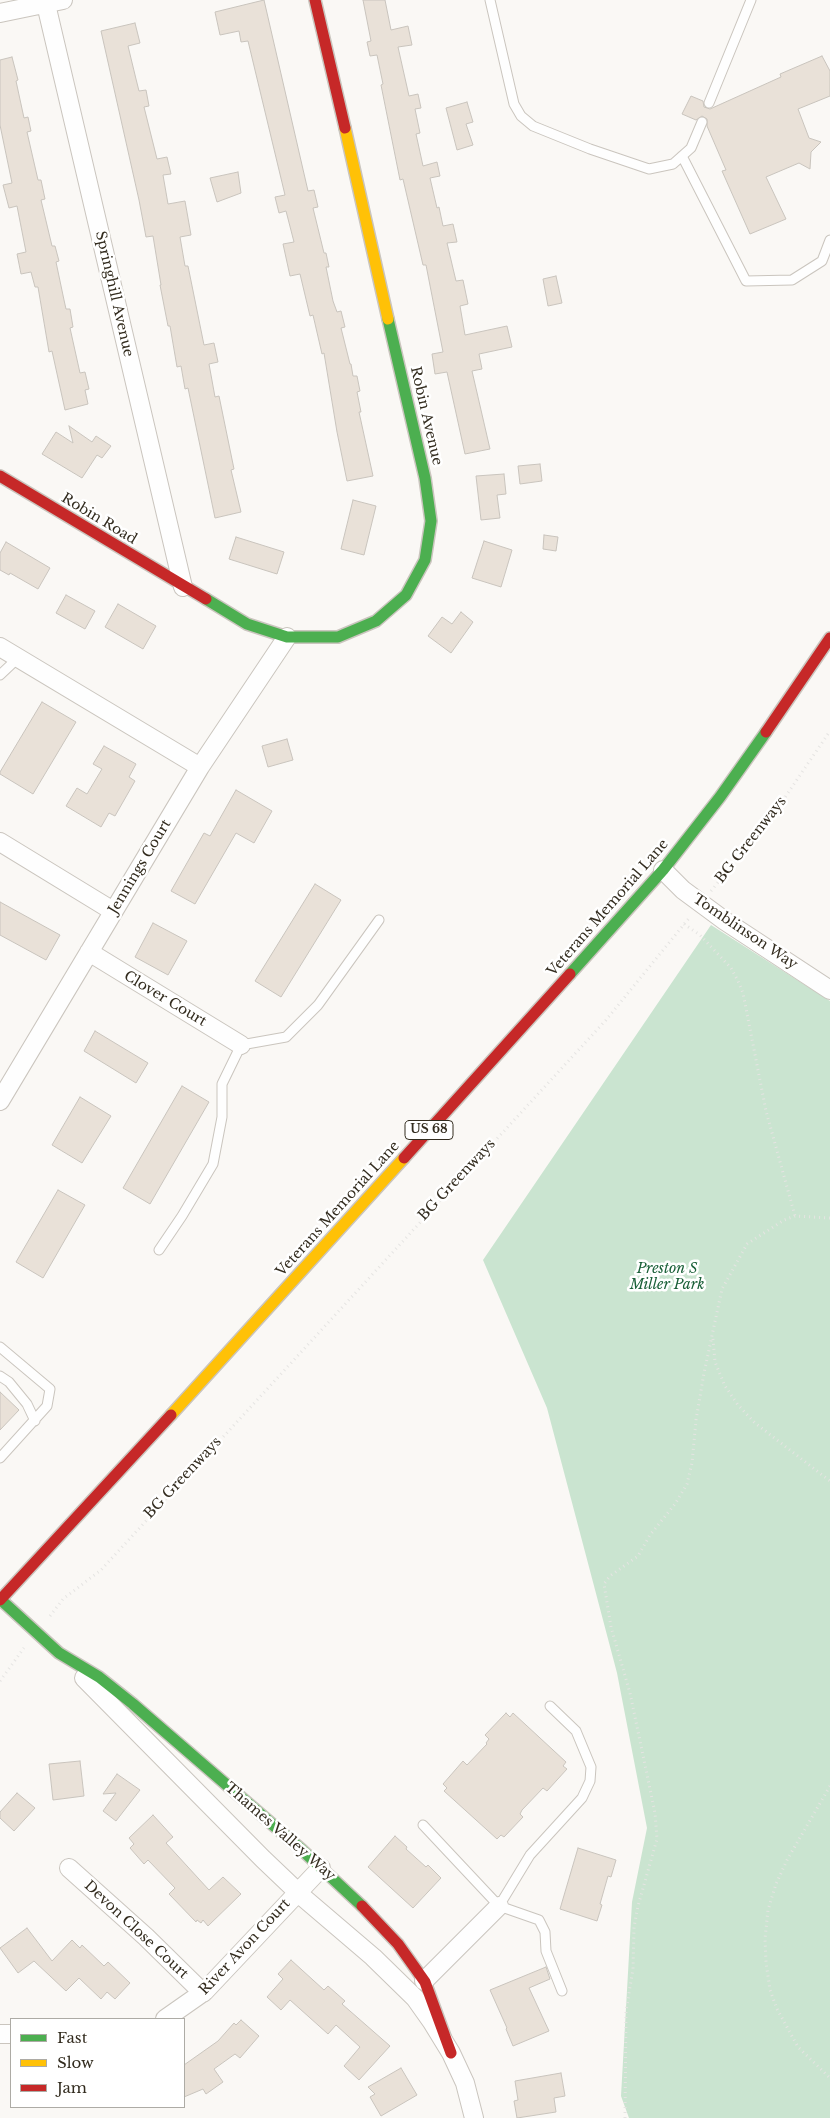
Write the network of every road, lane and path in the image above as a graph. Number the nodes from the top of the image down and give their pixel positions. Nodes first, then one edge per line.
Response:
1 (315, 0) edge
2 (490, 0) edge
3 (751, 0) edge
4 (52, 1) edge
5 (0, 14) edge
6 (709, 103) dead end
7 (702, 122) dead end
8 (682, 156) junction
9 (830, 240) edge
10 (0, 476) edge
11 (183, 587) junction
12 (286, 637) junction
13 (830, 638) edge
14 (0, 647) edge
15 (18, 658) junction
16 (0, 675) edge
17 (830, 731) edge
18 (200, 767) junction
19 (0, 842) edge
20 (663, 870) junction
21 (701, 903) junction
22 (112, 911) junction
23 (379, 920) dead end
24 (684, 924) junction
25 (89, 952) junction
26 (830, 990) edge
27 (241, 1045) junction
28 (0, 1101) edge
29 (795, 1216) junction
30 (830, 1218) edge
31 (159, 1250) dead end
32 (713, 1336) junction
33 (0, 1347) edge
34 (0, 1376) edge
35 (35, 1421) junction
36 (0, 1458) edge
37 (830, 1481) edge
38 (0, 1600) edge
39 (58, 1606) dead end
40 (59, 1653) junction
41 (550, 1706) dead end
42 (830, 1786) edge
43 (423, 1825) dead end
44 (69, 1868) dead end
45 (321, 1868) junction
46 (297, 1891) junction
47 (499, 1906) junction
48 (424, 1981) junction
49 (562, 1991) dead end
50 (203, 1993) junction
51 (166, 2018) edge
52 (451, 2053) junction
53 (830, 2078) edge
54 (474, 2118) edge
55 (625, 2118) edge

1 - 12 street, Robin Avenue
2 - 8 lane
3 - 6 lane
4 - 5 street
4 - 11 street, Springhill Avenue
7 - 8 lane
8 - 9 lane
10 - 11 street, Robin Road
11 - 12 street, Robin Avenue
12 - 18 street, Jennings Court
13 - 20 street, Veterans Memorial Lane / US 68
14 - 15 street
15 - 16 lane
15 - 18 street
17 - 21 path, BG Greenways
18 - 22 street, Jennings Court
19 - 22 street
20 - 21 street, Tomblinson Way
20 - 38 street, Veterans Memorial Lane / US 68
21 - 24 path, BG Greenways
21 - 26 street, Tomblinson Way
22 - 25 street, Jennings Court
23 - 27 lane
24 - 29 path
24 - 39 path, BG Greenways
25 - 27 street, Clover Court
25 - 28 street, Jennings Court
27 - 31 lane
29 - 30 path
29 - 32 path
32 - 37 path
32 - 55 path
33 - 35 lane
34 - 35 lane
35 - 36 lane
38 - 40 street, Thames Valley Way
40 - 45 street, Thames Valley Way
40 - 46 street, Thames Valley Way
41 - 47 lane
42 - 53 path
43 - 47 lane
44 - 50 street, Devon Close Court
45 - 46 street, River Avon Court
45 - 48 street, Thames Valley Way
46 - 50 street, River Avon Court
46 - 52 street, Thames Valley Way
47 - 48 street
47 - 49 lane
48 - 52 street, Thames Valley Way
50 - 51 street, River Avon Court
52 - 54 street, Thames Valley Way

